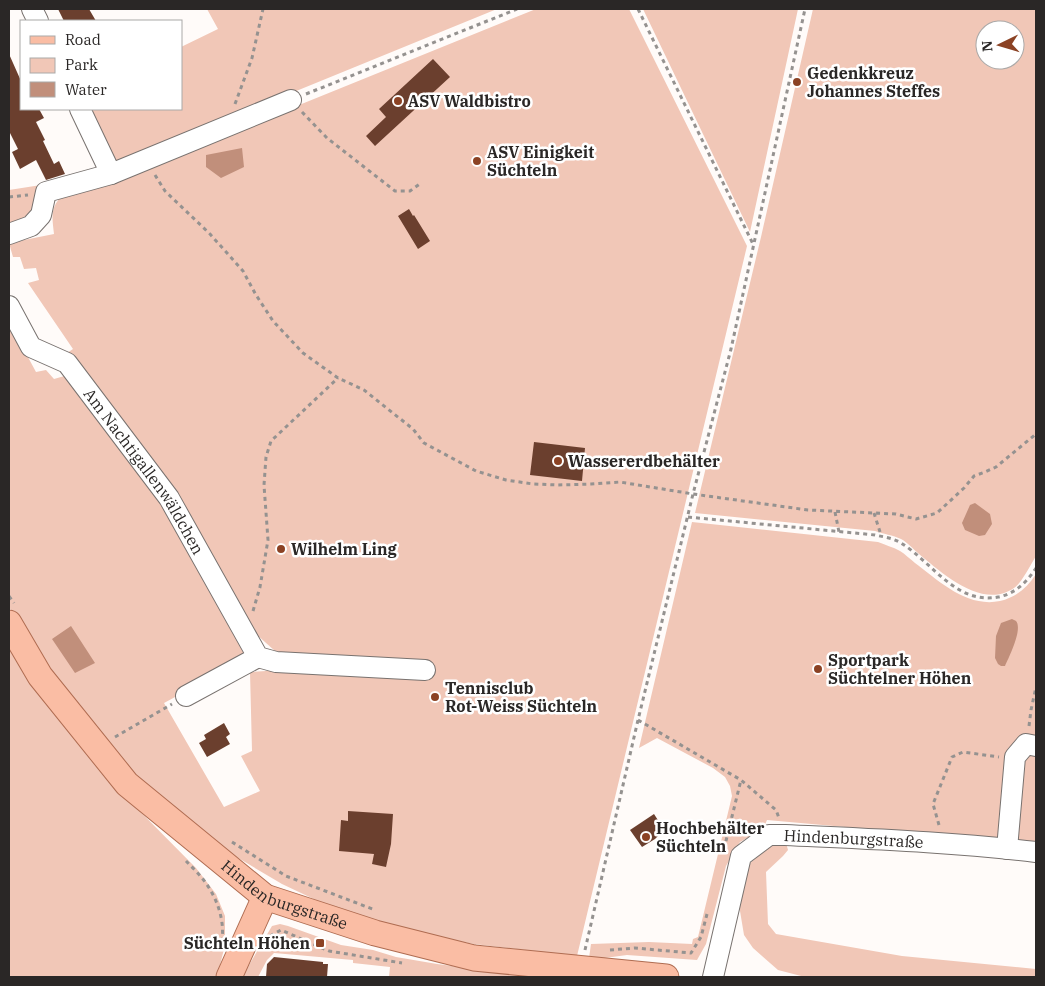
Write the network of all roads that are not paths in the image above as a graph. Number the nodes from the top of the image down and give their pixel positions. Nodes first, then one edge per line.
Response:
1 (292, 100) road end
2 (80, 110) edge
3 (111, 174) junction
4 (9, 234) edge
5 (9, 306) edge
6 (11, 613) edge
7 (258, 656) junction
8 (425, 670) dead end
9 (186, 696) road end
10 (1026, 749) edge
11 (1007, 848) junction
12 (1036, 852) edge
13 (265, 897) junction
14 (582, 960) junction
15 (229, 977) edge
16 (603, 977) edge
17 (666, 977) edge
18 (713, 977) edge

1 - 3 street
2 - 3 street
3 - 4 street
5 - 7 street, Am Nachtigallenwäldchen
6 - 13 main road, Hindenburgstraße
7 - 8 street
7 - 9 street
10 - 11 street
11 - 12 street, Hindenburgstraße
11 - 18 street, Hindenburgstraße
13 - 14 main road, Hindenburgstraße
13 - 15 main road
14 - 16 main road
14 - 17 main road, Hindenburgstraße

